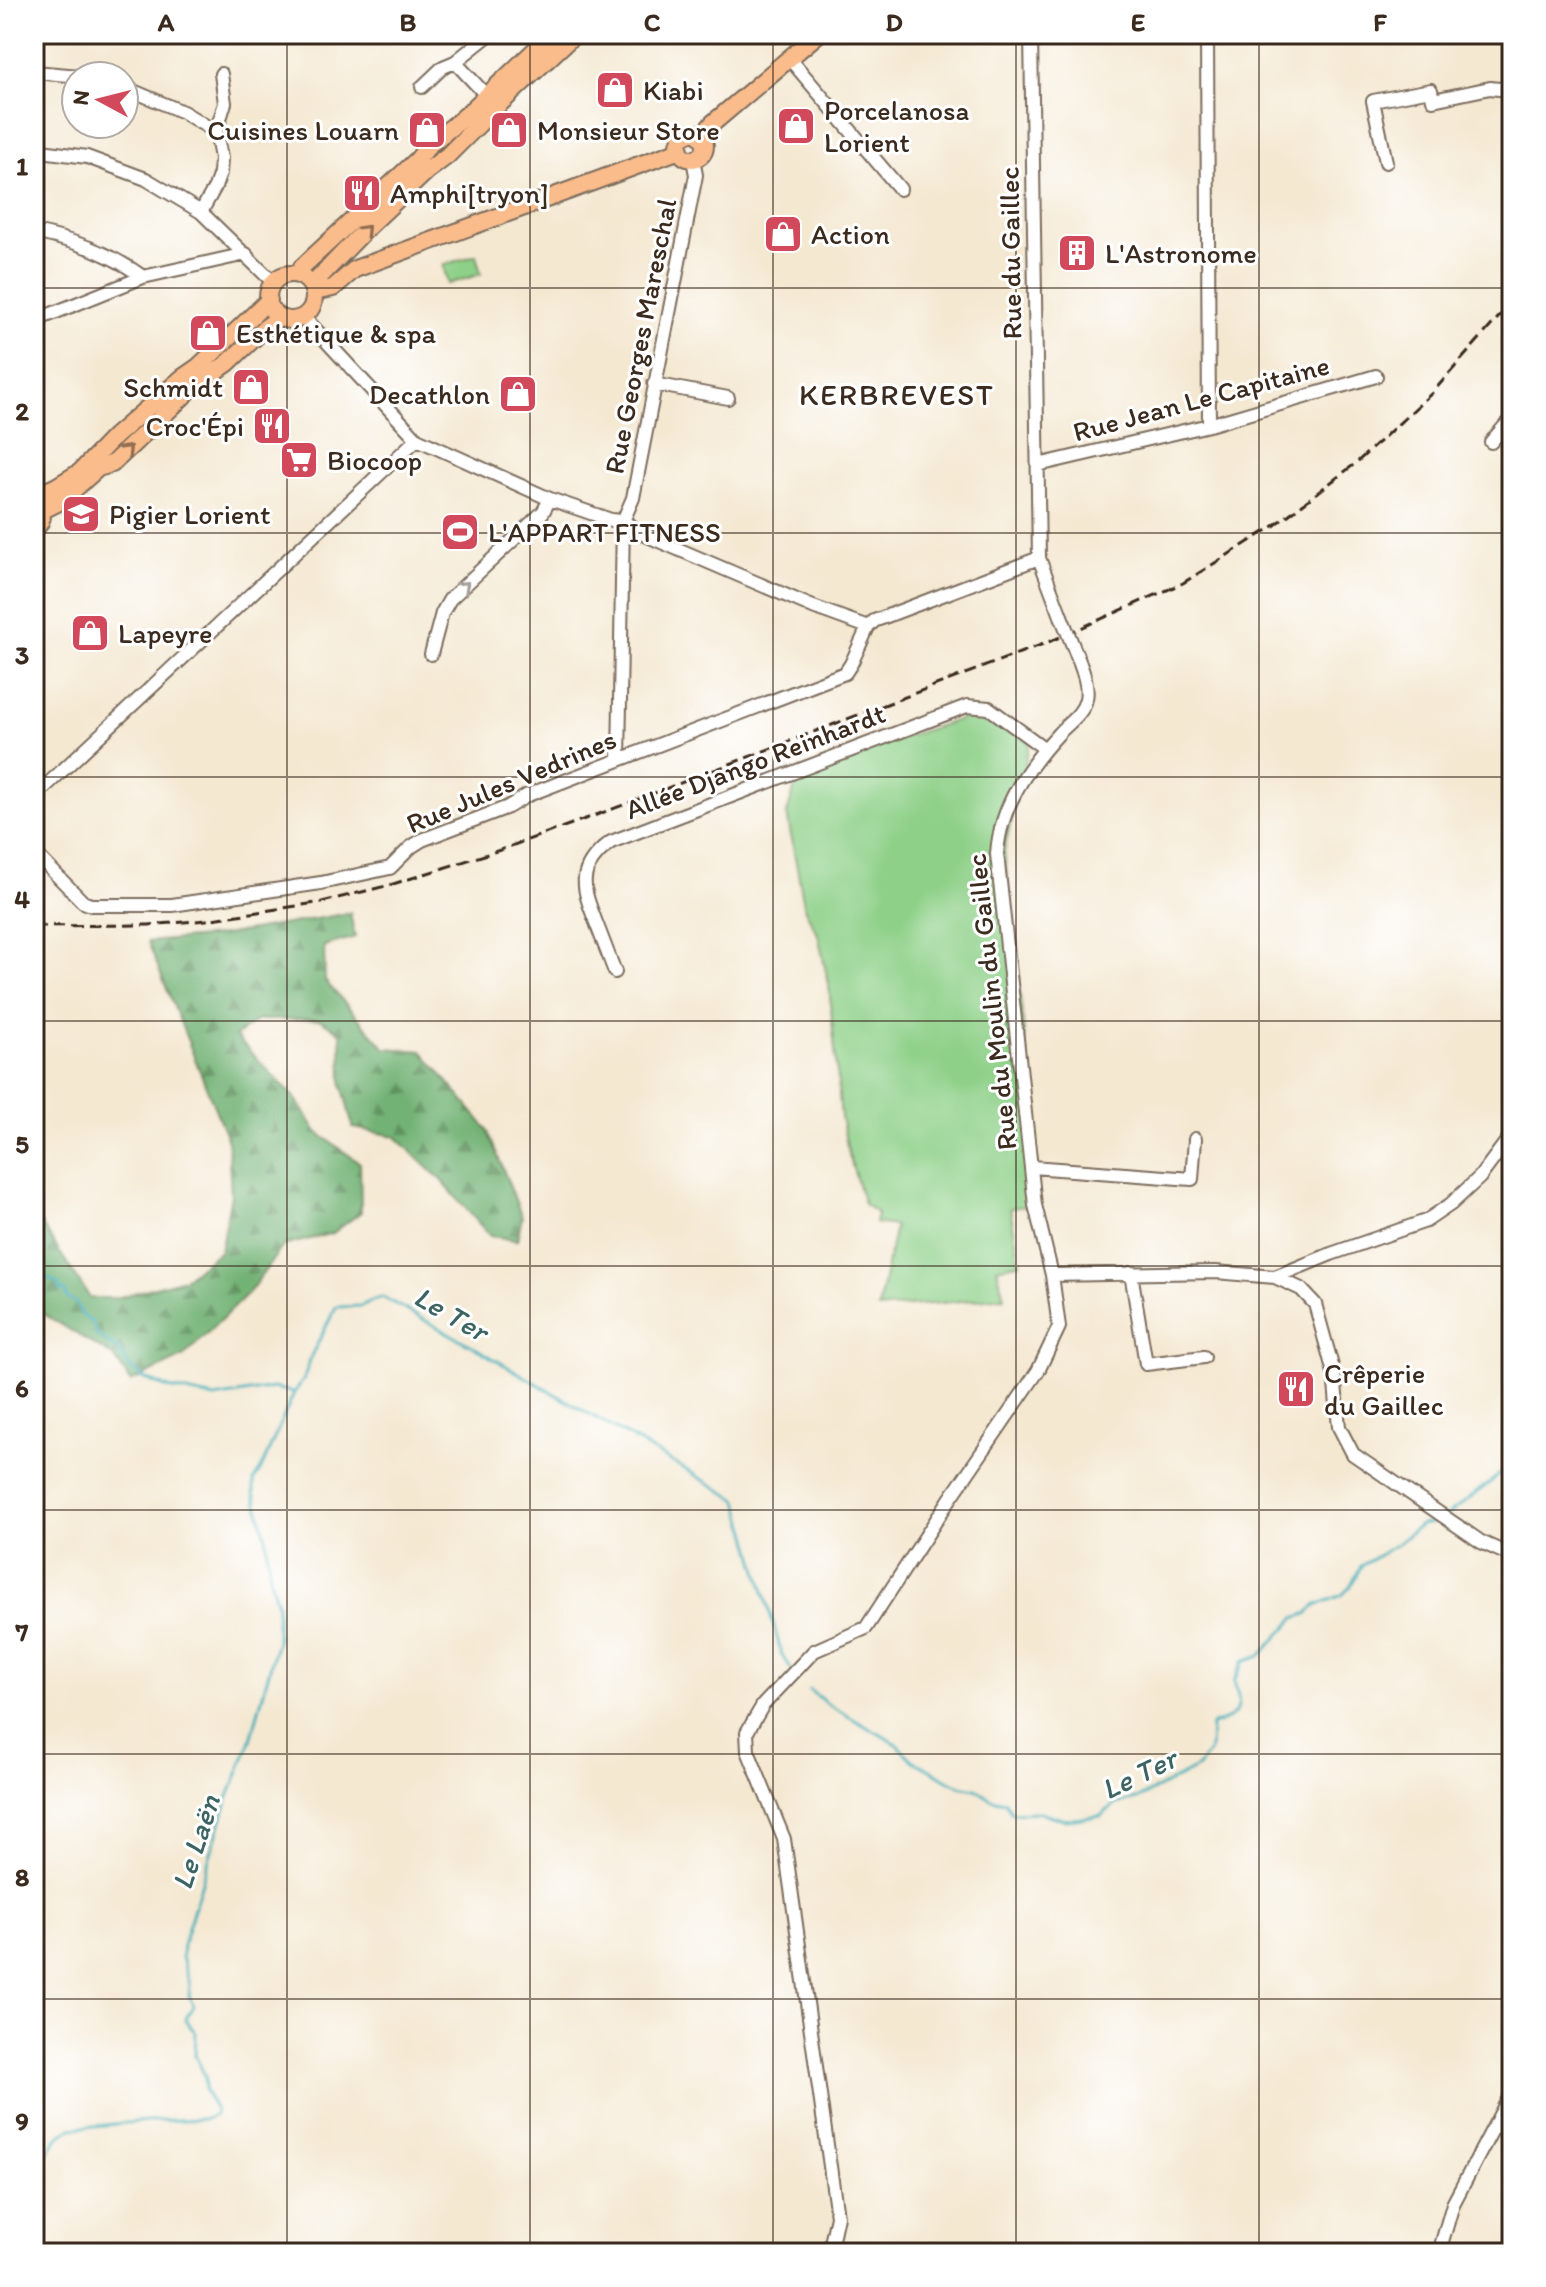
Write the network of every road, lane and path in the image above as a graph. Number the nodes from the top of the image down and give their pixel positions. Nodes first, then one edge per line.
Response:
1 (490, 34) edge
2 (552, 34) edge
3 (575, 34) edge
4 (818, 34) edge
5 (1031, 34) edge
6 (1207, 34) edge
7 (790, 59) junction
8 (455, 62) junction
9 (34, 72) edge
10 (60, 74) edge
11 (221, 74) dead end
12 (1512, 86) edge
13 (422, 87) dead end
14 (140, 94) edge
15 (486, 95) junction
16 (216, 132) junction
17 (34, 150) edge
18 (687, 155) junction
19 (1386, 162) dead end
20 (900, 189) dead end
21 (201, 212) junction
22 (34, 232) edge
23 (246, 254) junction
24 (298, 275) junction
25 (143, 277) junction
26 (274, 283) junction
27 (312, 289) junction
28 (269, 300) junction
29 (303, 316) junction
30 (280, 317) junction
31 (34, 321) edge
32 (1376, 376) dead end
33 (654, 384) junction
34 (728, 398) dead end
35 (1512, 418) edge
36 (1209, 425) junction
37 (417, 439) junction
38 (1491, 442) dead end
39 (1038, 465) junction
40 (550, 499) junction
41 (38, 503) edge
42 (623, 521) junction
43 (34, 530) edge
44 (1039, 558) junction
45 (868, 627) junction
46 (431, 654) dead end
47 (1077, 656) joint
48 (1045, 749) junction
49 (619, 760) junction
50 (34, 797) edge
51 (34, 852) edge
52 (615, 972) dead end
53 (1512, 1134) edge
54 (1195, 1139) dead end
55 (1032, 1167) junction
56 (1131, 1273) junction
57 (1052, 1275) junction
58 (1275, 1277) junction
59 (1204, 1357) dead end
60 (1512, 1556) edge
61 (1512, 2092) edge
62 (829, 2253) edge
63 (1439, 2253) edge

1 - 8 street
2 - 15 main road
27 -> 3 main road
4 - 7 main road
5 - 39 street, Rue du Gaillec
6 - 36 street
7 - 18 main road
7 - 20 street
8 - 13 street
8 - 15 street
9 - 10 street
11 - 16 street
12 - 19 street
14 - 16 street
15 - 24 main road
16 - 21 street
17 - 21 street
18 - 27 main road
18 - 33 street, Rue Georges Mareschal
21 - 23 street
22 - 25 street
23 - 25 street
23 - 26 street
24 - 26 main road
24 - 27 main road
25 - 31 street
26 - 28 main road
27 - 29 main road
28 - 30 main road
28 - 41 main road
29 - 30 main road
29 - 37 street
41 -> 30 main road
32 - 36 street, Rue Jean Le Capitaine
33 - 34 street
33 - 42 street, Rue Georges Mareschal
35 - 38 street
36 - 39 street, Rue Jean Le Capitaine
37 - 40 street
37 - 50 street
39 - 44 street, Rue du Gaillec
40 - 42 street
46 -> 40 street
41 - 43 main road
42 - 45 street
42 - 49 street, Rue Georges Mareschal
44 - 45 street
44 - 47 street, Rue du Gaillec, bridge
45 - 49 street, Rue Jules Vedrines
47 - 48 street, Rue du Moulin du Gaillec
48 - 52 street, Allée Django Reinhardt
48 - 55 street, Rue du Moulin du Gaillec
49 - 51 street, Rue Jules Vedrines
53 - 58 street
54 - 55 street
55 - 57 street, Rue du Moulin du Gaillec
56 - 57 street
56 - 58 street
56 - 59 street
57 - 62 street, Rue du Moulin du Gaillec
58 - 60 street
61 - 63 street

